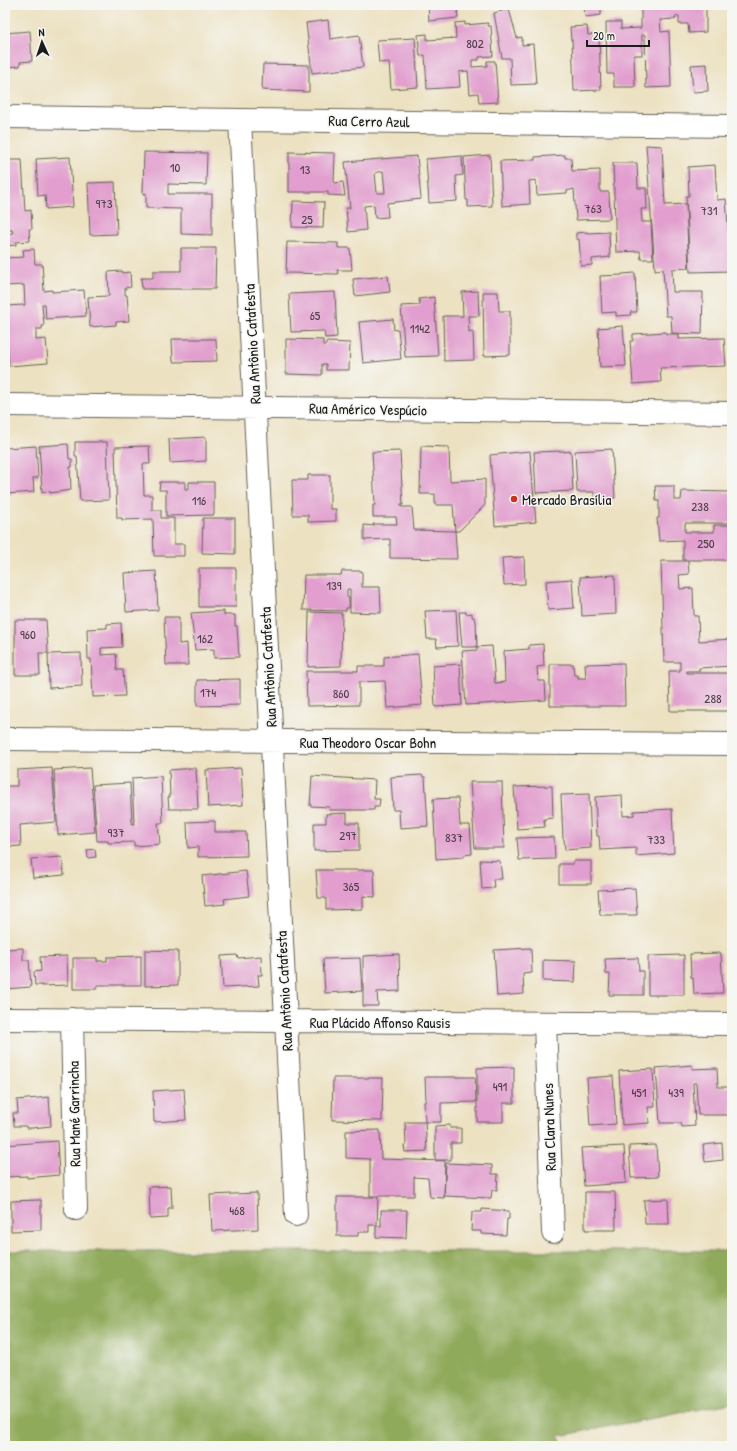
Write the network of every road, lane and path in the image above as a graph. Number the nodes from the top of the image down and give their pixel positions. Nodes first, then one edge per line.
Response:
1 (5, 117) edge
2 (240, 120) junction
3 (732, 126) edge
4 (5, 405) edge
5 (255, 408) junction
6 (732, 413) edge
7 (5, 739) edge
8 (272, 741) junction
9 (732, 744) edge
10 (5, 1019) edge
11 (72, 1019) junction
12 (286, 1021) junction
13 (545, 1022) junction
14 (732, 1024) edge
15 (76, 1209) dead end
16 (296, 1215) dead end
17 (553, 1232) dead end

1 - 2 street, Rua Cerro Azul
2 - 3 street, Rua Cerro Azul
2 - 5 street, Rua Antônio Catafesta
4 - 5 street, Rua Américo Vespúcio
5 - 6 street, Rua Américo Vespúcio
5 - 8 street, Rua Antônio Catafesta
7 - 8 street, Rua Theodoro Oscar Bohn
8 - 9 street, Rua Theodoro Oscar Bohn
8 - 12 street, Rua Antônio Catafesta
10 - 11 street, Rua Plácido Affonso Rausis
11 - 12 street, Rua Plácido Affonso Rausis
11 - 15 street, Rua Mané Garrincha
12 - 13 street, Rua Plácido Affonso Rausis
12 - 16 street, Rua Antônio Catafesta
13 - 14 street, Rua Plácido Affonso Rausis
13 - 17 street, Rua Clara Nunes

